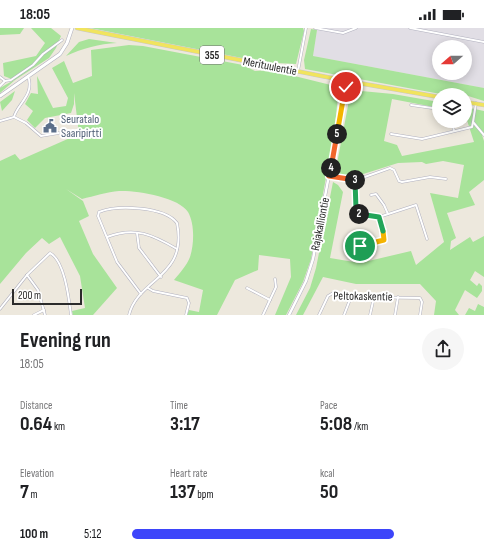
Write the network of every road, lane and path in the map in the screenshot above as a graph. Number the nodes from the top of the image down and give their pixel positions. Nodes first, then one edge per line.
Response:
1 (72, 28) edge
2 (77, 28) edge
3 (306, 28) edge
4 (314, 28) edge
5 (356, 28) edge
6 (410, 28) edge
7 (62, 40) dead end
8 (484, 42) edge
9 (298, 71) junction
10 (28, 75) junction
11 (0, 77) edge
12 (6, 81) junction
13 (347, 81) junction
14 (0, 86) edge
15 (0, 96) edge
16 (432, 96) edge
17 (472, 103) edge
18 (411, 104) dead end
19 (476, 104) junction
20 (484, 105) edge
21 (432, 107) edge
22 (14, 117) junction
23 (0, 121) edge
24 (473, 122) junction
25 (453, 128) edge
26 (454, 131) junction
27 (59, 133) dead end
28 (391, 134) dead end
29 (484, 135) edge
30 (329, 176) junction
31 (355, 179) junction
32 (446, 179) dead end
33 (371, 195) dead end
34 (388, 214) junction
35 (379, 217) junction
36 (137, 233) junction
37 (107, 238) junction
38 (427, 239) dead end
39 (350, 244) dead end
40 (176, 249) junction
41 (27, 275) junction
42 (161, 277) junction
43 (274, 280) dead end
44 (148, 288) junction
45 (247, 288) dead end
46 (141, 294) junction
47 (351, 297) junction
48 (374, 297) junction
49 (398, 297) junction
50 (270, 300) junction
51 (0, 309) edge
52 (44, 310) junction
53 (34, 315) edge
54 (46, 315) edge
55 (72, 315) edge
56 (129, 315) edge
57 (186, 315) edge
58 (263, 315) edge
59 (289, 315) edge
60 (319, 315) edge
61 (344, 315) edge
62 (370, 315) edge
63 (395, 315) edge
64 (420, 315) edge

1 - 10 main road
2 - 9 main road, Merituulentie / 355
3 - 9 street
4 - 5 street
6 - 8 street
7 - 12 street
9 - 13 main road, Merituulentie / 355
10 - 15 main road
10 - 22 street
11 - 12 street
12 - 14 street
13 - 16 main road, Merituulentie / 355
13 - 30 street, Rajakalliontie
17 - 19 main road
18 - 21 street
19 - 20 main road
19 - 24 street
22 - 23 street
22 - 27 street
24 - 26 street
24 - 29 street
25 - 26 street
26 - 28 street
30 - 31 street
30 - 59 street, Rajakalliontie
31 - 32 street
31 - 35 street
33 - 34 street
34 - 35 street
34 - 38 street
35 - 39 street
36 - 37 street
36 - 40 street
36 - 42 street
37 - 40 street
37 - 46 street
40 - 42 street
41 - 51 street
41 - 52 street
41 - 55 street
42 - 44 street
43 - 50 street
44 - 46 street
44 - 57 street
45 - 50 street
46 - 56 street
47 - 48 street, Peltokaskentie
47 - 60 street, Peltokaskentie
47 - 61 street
48 - 49 street, Peltokaskentie
48 - 62 street
49 - 63 street
49 - 64 street, Peltokaskentie
50 - 58 street
52 - 53 street
52 - 54 street

